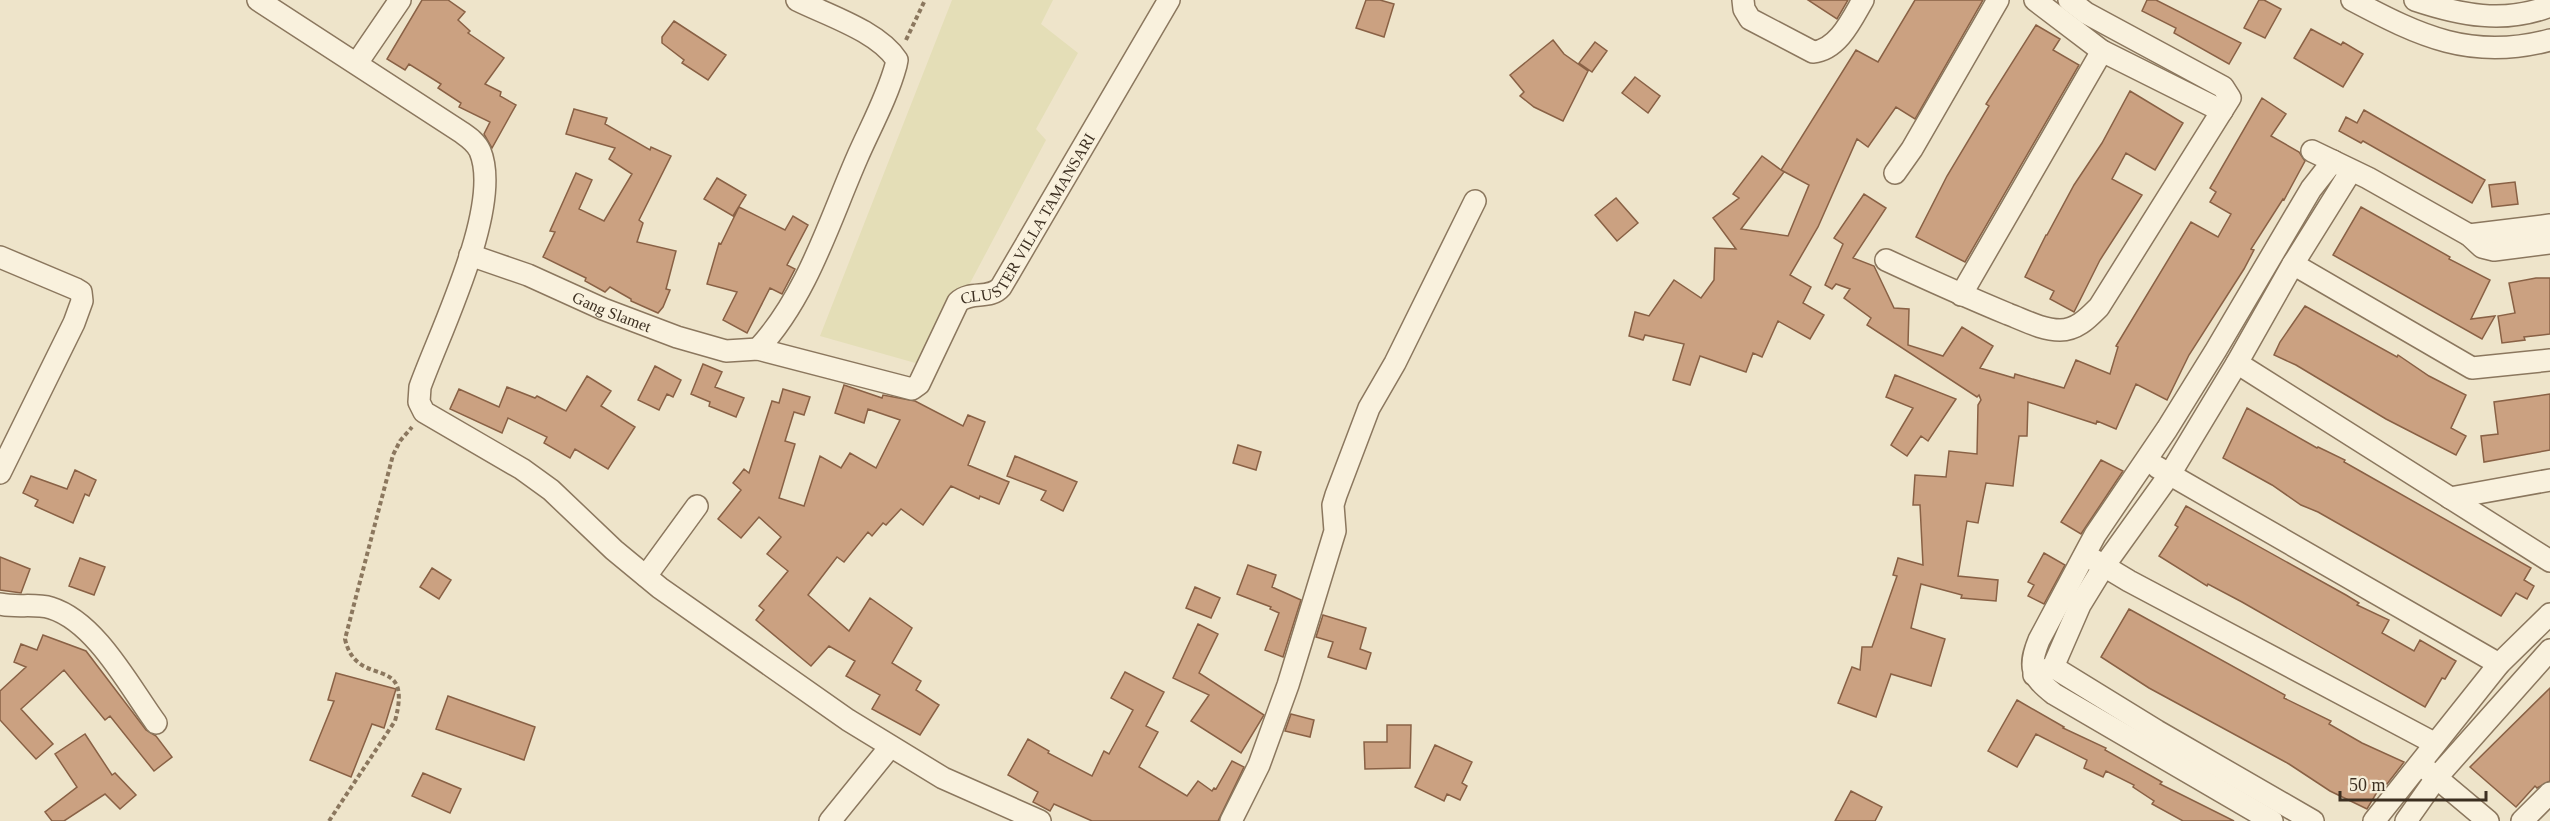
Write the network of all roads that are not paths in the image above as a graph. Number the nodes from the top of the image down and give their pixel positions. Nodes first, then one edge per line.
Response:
1 (258, 0) edge
2 (400, 0) edge
3 (797, 0) edge
4 (1169, 0) edge
5 (1743, 0) edge
6 (1863, 0) edge
7 (1998, 0) edge
8 (2035, 0) edge
9 (2069, 0) edge
10 (2352, 0) edge
11 (2415, 0) edge
12 (2550, 6) edge
13 (2550, 40) edge
14 (2102, 51) junction
15 (357, 63) junction
16 (2222, 111) junction
17 (2312, 151) dead end
18 (2342, 166) junction
19 (1895, 173) dead end
20 (1475, 201) dead end
21 (2550, 225) edge
22 (2469, 235) junction
23 (2550, 243) edge
24 (470, 255) junction
25 (0, 257) edge
26 (1886, 260) dead end
27 (2293, 264) junction
28 (1961, 295) junction
29 (758, 349) junction
30 (2550, 360) edge
31 (2237, 363) junction
32 (2146, 461) junction
33 (0, 473) edge
34 (2170, 474) junction
35 (2550, 480) edge
36 (2450, 498) junction
37 (697, 506) dead end
38 (2085, 554) junction
39 (2550, 561) edge
40 (2104, 566) junction
41 (646, 576) junction
42 (0, 604) edge
43 (2550, 614) edge
44 (2550, 650) edge
45 (2499, 664) junction
46 (2044, 671) junction
47 (156, 723) dead end
48 (2434, 743) junction
49 (890, 747) junction
50 (2418, 764) junction
51 (2437, 777) junction
52 (2550, 793) edge
53 (830, 821) edge
54 (1040, 821) edge
55 (1231, 821) edge
56 (2272, 821) edge
57 (2313, 821) edge
58 (2374, 821) edge
59 (2406, 821) edge
60 (2488, 821) edge
61 (2522, 821) edge

1 - 15 street
2 - 15 street
3 - 29 street
4 - 29 street, CLUSTER VILLA TAMANSARI
5 - 6 street
7 - 19 street
8 - 14 street
9 - 16 street
10 - 13 street
11 - 12 street
14 - 16 street
14 - 28 street
15 - 24 street
16 - 28 street
17 - 18 street
18 - 22 street
18 - 27 street
18 - 32 street
20 - 55 street
21 - 22 street
22 - 23 street
24 - 29 street, Gang Slamet
24 - 41 street
25 - 33 street
26 - 28 street
27 - 30 street
27 - 31 street
31 - 34 street
31 - 36 street
32 - 34 street
32 - 38 street
34 - 40 street
34 - 45 street
35 - 36 street
36 - 39 street
37 - 41 street
38 - 40 street
38 - 46 street
40 - 46 street
40 - 48 street
41 - 49 street
42 - 47 street
43 - 45 street
44 - 51 street
45 - 48 street
46 - 56 street
46 - 57 street
48 - 50 street
49 - 53 street
49 - 54 street
50 - 51 street
50 - 58 street
51 - 59 street
51 - 60 street
52 - 61 street

